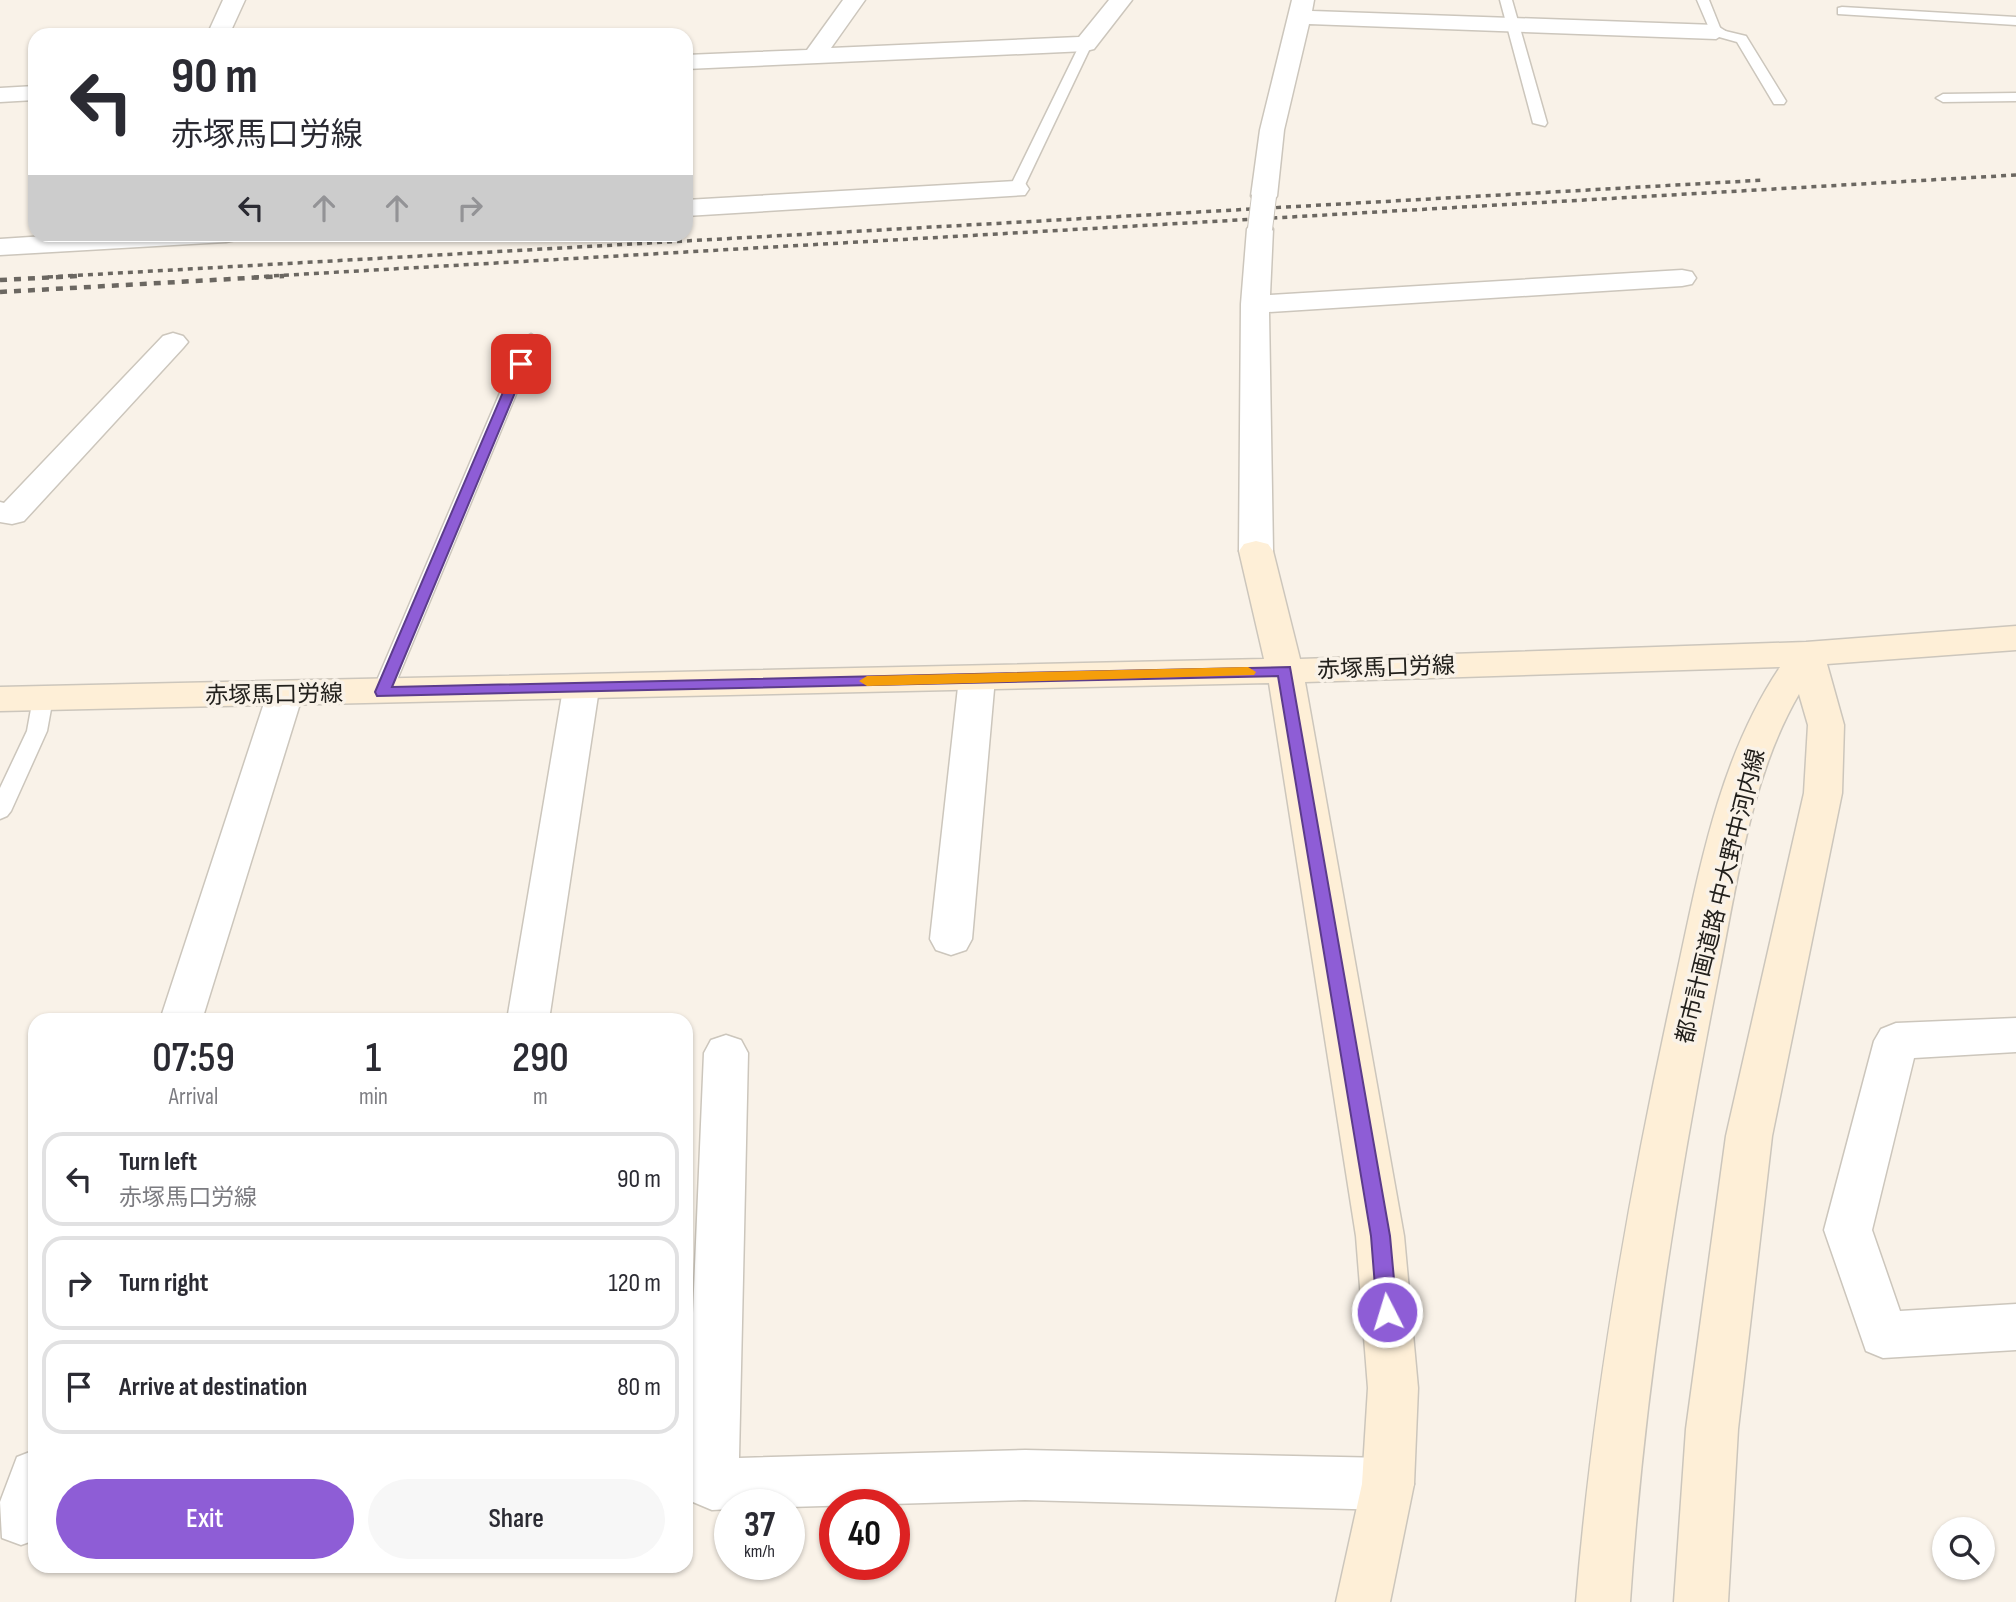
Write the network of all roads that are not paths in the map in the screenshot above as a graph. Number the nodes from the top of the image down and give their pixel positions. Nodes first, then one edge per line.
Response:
1 (234, 0) edge
2 (854, 0) edge
3 (1121, 0) edge
4 (1506, 0) edge
5 (1703, 0) edge
6 (1301, 8) edge
7 (1842, 11) dead end
8 (2016, 21) edge
9 (1512, 25) junction
10 (221, 28) edge
11 (1716, 32) junction
12 (1086, 44) junction
13 (814, 56) junction
14 (693, 62) edge
15 (28, 93) edge
16 (0, 95) edge
17 (2016, 97) edge
18 (1943, 98) dead end
19 (1779, 101) dead end
20 (1541, 122) dead end
21 (1017, 189) joint
22 (693, 208) edge
23 (66, 242) edge
24 (0, 247) edge
25 (1682, 278) dead end
26 (1255, 304) junction
27 (531, 339) dead end
28 (173, 342) dead end
29 (0, 512) edge
30 (2016, 638) edge
31 (1806, 654) junction
32 (1284, 671) junction
33 (977, 678) junction
34 (581, 688) junction
35 (382, 692) junction
36 (285, 694) junction
37 (43, 698) junction
38 (0, 699) edge
39 (0, 811) edge
40 (951, 939) dead end
41 (183, 1013) edge
42 (529, 1013) edge
43 (2016, 1035) edge
44 (726, 1053) dead end
45 (2016, 1327) edge
46 (1388, 1484) junction
47 (1363, 1602) edge
48 (1603, 1602) edge
49 (1701, 1602) edge

1 - 10 street
2 - 13 street
3 - 12 street
4 - 9 lane
5 - 11 lane
6 - 9 street
6 - 26 street, bridge
7 - 8 lane
9 - 11 street
9 - 20 lane
11 - 19 lane
12 - 13 street
12 - 21 lane
13 - 14 street
15 - 16 street
17 - 18 lane
21 - 22 street
23 - 24 street
25 - 26 street
26 - 32 street
27 - 35 lane
28 - 29 street
30 - 31 street, 赤塚馬口労線
31 - 32 street, 赤塚馬口労線
31 - 48 street, 都市計画道路 中大野中河内線
31 - 49 street
32 - 33 street, 赤塚馬口労線
32 - 46 street
33 - 34 street, 赤塚馬口労線
33 - 40 street
34 - 35 street, 赤塚馬口労線
34 - 42 street
35 - 36 street, 赤塚馬口労線
36 - 37 street, 赤塚馬口労線
36 - 41 street
37 - 38 street, 赤塚馬口労線
37 - 39 lane
43 - 45 street
44 - 46 street
46 - 47 street

